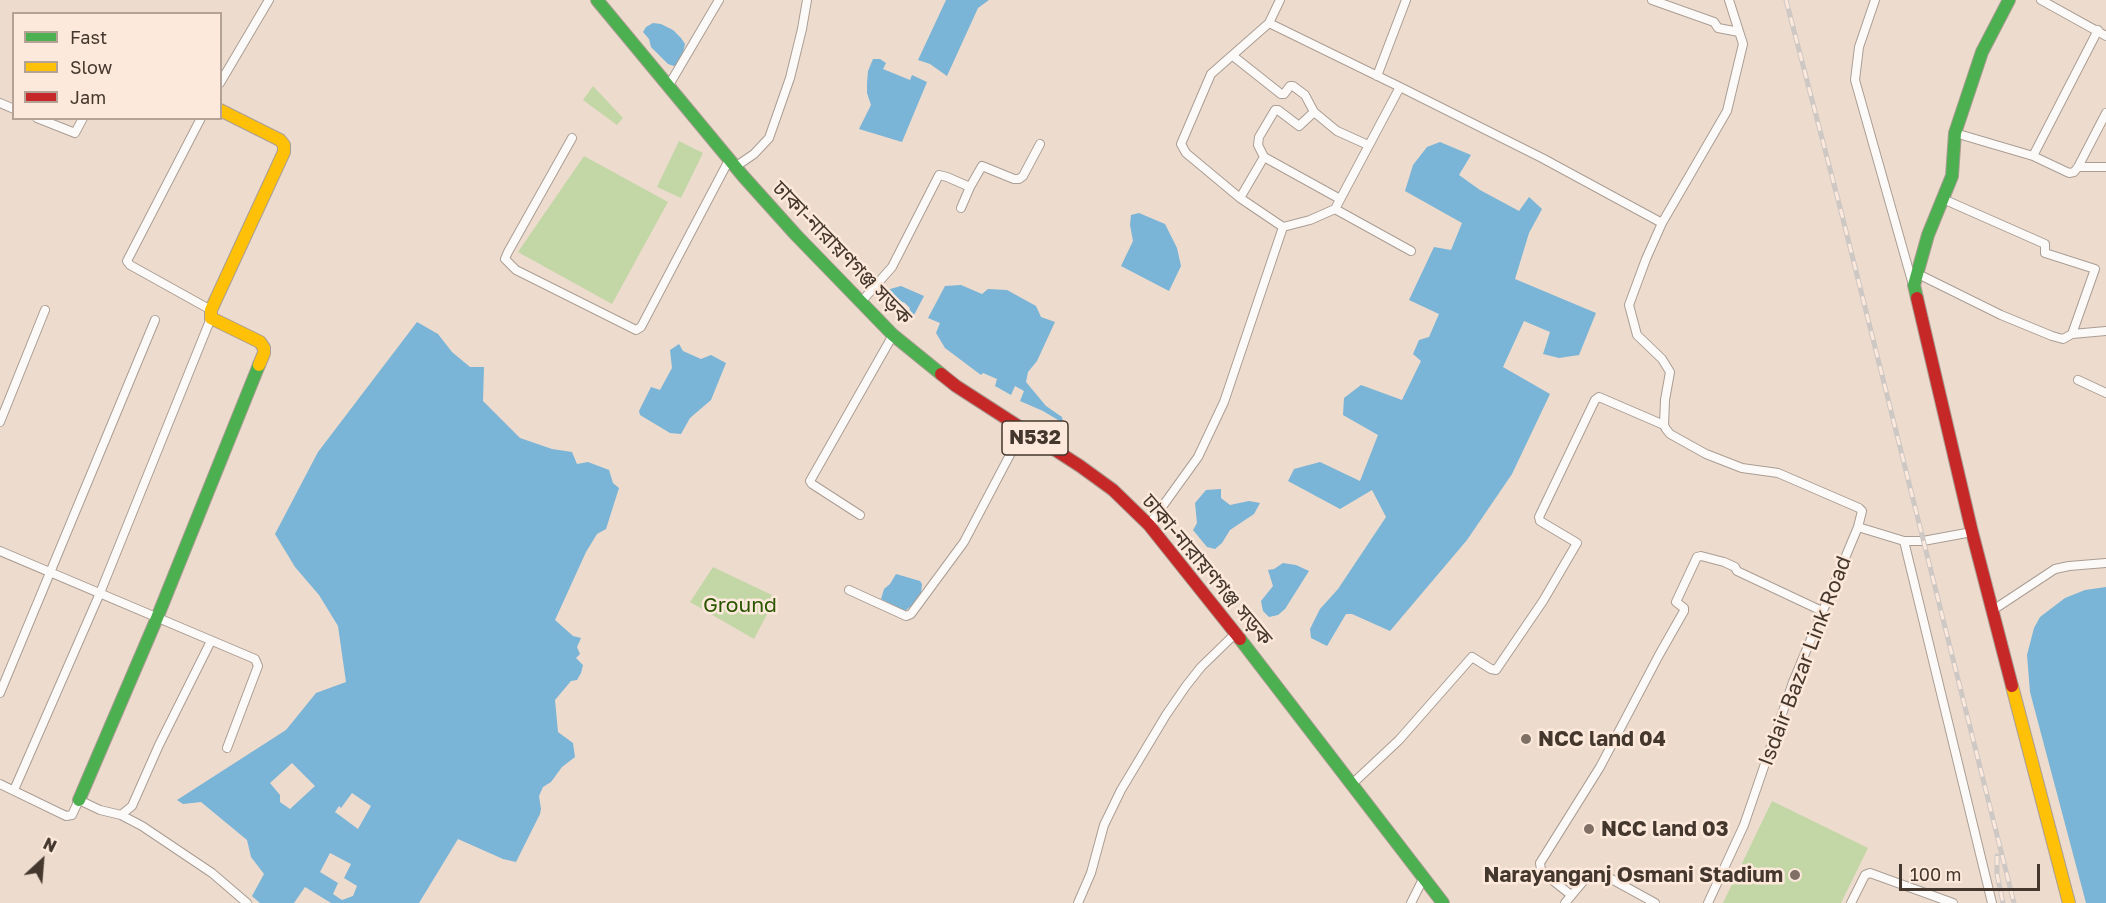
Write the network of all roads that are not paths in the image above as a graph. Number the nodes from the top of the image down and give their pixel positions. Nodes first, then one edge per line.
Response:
1 (269, 0) edge
2 (597, 0) edge
3 (719, 0) edge
4 (807, 0) edge
5 (1280, 0) edge
6 (1406, 0) edge
7 (1652, 0) edge
8 (1730, 0) edge
9 (1875, 0) edge
10 (2009, 0) edge
11 (2041, 0) edge
12 (1269, 23) junction
13 (1739, 32) junction
14 (2102, 33) edge
15 (1233, 56) junction
16 (1377, 76) junction
17 (222, 80) edge
18 (669, 85) junction
19 (1400, 87) junction
20 (222, 111) edge
21 (1314, 112) junction
22 (2106, 113) edge
23 (42, 120) edge
24 (82, 120) edge
25 (197, 120) edge
26 (1955, 133) junction
27 (572, 138) dead end
28 (1040, 144) dead end
29 (1368, 145) junction
30 (2033, 156) junction
31 (1264, 157) junction
32 (732, 164) junction
33 (2078, 167) junction
34 (2106, 167) edge
35 (970, 187) junction
36 (1240, 198) junction
37 (1340, 199) junction
38 (1943, 199) junction
39 (961, 208) dead end
40 (1335, 209) junction
41 (1662, 223) junction
42 (1283, 227) junction
43 (1411, 251) dead end
44 (1916, 273) junction
45 (1914, 289) junction
46 (861, 302) junction
47 (45, 310) dead end
48 (211, 314) junction
49 (155, 320) dead end
50 (2106, 331) edge
51 (2072, 334) junction
52 (893, 335) junction
53 (2078, 380) dead end
54 (2106, 393) edge
55 (0, 422) edge
56 (1664, 425) junction
57 (1023, 430) junction
58 (860, 515) dead end
59 (1149, 525) junction
60 (1858, 527) junction
61 (1972, 532) junction
62 (1904, 541) junction
63 (1, 554) edge
64 (2106, 563) edge
65 (50, 572) junction
66 (849, 590) dead end
67 (100, 593) junction
68 (1993, 610) junction
69 (1822, 611) junction
70 (157, 618) junction
71 (1236, 633) junction
72 (211, 641) junction
73 (0, 693) edge
74 (227, 748) dead end
75 (0, 784) edge
76 (1351, 785) junction
77 (14, 790) junction
78 (79, 800) junction
79 (124, 817) junction
80 (1423, 879) junction
81 (1571, 895) junction
82 (1413, 902) edge
83 (247, 903) edge
84 (1078, 903) edge
85 (1443, 903) edge
86 (1565, 903) edge
87 (1655, 903) edge
88 (1708, 903) edge
89 (1851, 903) edge
90 (1953, 903) edge
91 (1992, 903) edge
92 (2069, 903) edge

1 - 17 street
2 - 18 main road, ঢাকা-নারায়ণগঞ্জ সড়ক / N532
3 - 18 street
4 - 32 street
5 - 12 street
6 - 16 street
7 - 13 street
8 - 13 street
9 - 45 street
10 - 26 main road
11 - 14 street
12 - 15 street
12 - 16 street
13 - 41 street
14 - 30 street
15 - 21 street
15 - 36 street
16 - 19 street
18 - 32 main road, ঢাকা-নারায়ণগঞ্জ সড়ক / N532
19 - 29 street
19 - 41 street
20 - 48 main road
21 - 29 street
21 - 31 street
22 - 33 street
23 - 24 street
25 - 48 street
26 - 30 street
26 - 38 main road
27 - 32 street
28 - 35 street
29 - 37 street
30 - 33 street
31 - 36 street
31 - 37 street
32 - 46 main road, ঢাকা-নারায়ণগঞ্জ সড়ক / N532
33 - 34 street
35 - 39 street
35 - 46 street
36 - 42 street
37 - 40 street
38 - 44 main road
38 - 51 street
40 - 42 street
40 - 43 street
41 - 56 street
42 - 59 street
44 - 45 main road
44 - 51 street
45 - 61 main road
46 - 52 main road, ঢাকা-নারায়ণগঞ্জ সড়ক / N532
47 - 55 street
48 - 67 street
48 - 70 main road
49 - 65 street
50 - 51 street
52 - 57 main road, ঢাকা-নারায়ণগঞ্জ সড়ক / N532
52 - 58 street
53 - 54 street
56 - 60 street
56 - 76 street
57 - 59 main road, ঢাকা-নারায়ণগঞ্জ সড়ক / N532
57 - 66 street
59 - 71 main road, ঢাকা-নারায়ণগঞ্জ সড়ক / N532
60 - 62 street
60 - 69 street, Isdair Bazar Link Road
61 - 62 street
61 - 68 main road
62 - 91 street
63 - 65 street
64 - 68 street
65 - 67 street
65 - 73 street
67 - 70 street
67 - 77 street
68 - 92 main road
69 - 81 street
69 - 88 street, Isdair Bazar Link Road
70 - 72 street
70 - 78 main road
71 - 76 main road, ঢাকা-নারায়ণগঞ্জ সড়ক / N532
71 - 84 street
72 - 74 street
72 - 79 street
75 - 77 street
76 - 80 main road, ঢাকা-নারায়ণগঞ্জ সড়ক / N532
77 - 78 street
78 - 79 street
79 - 83 street
80 - 82 street
80 - 85 main road, ঢাকা-নারায়ণগঞ্জ সড়ক / N532
81 - 86 street
81 - 87 street
89 - 90 street

